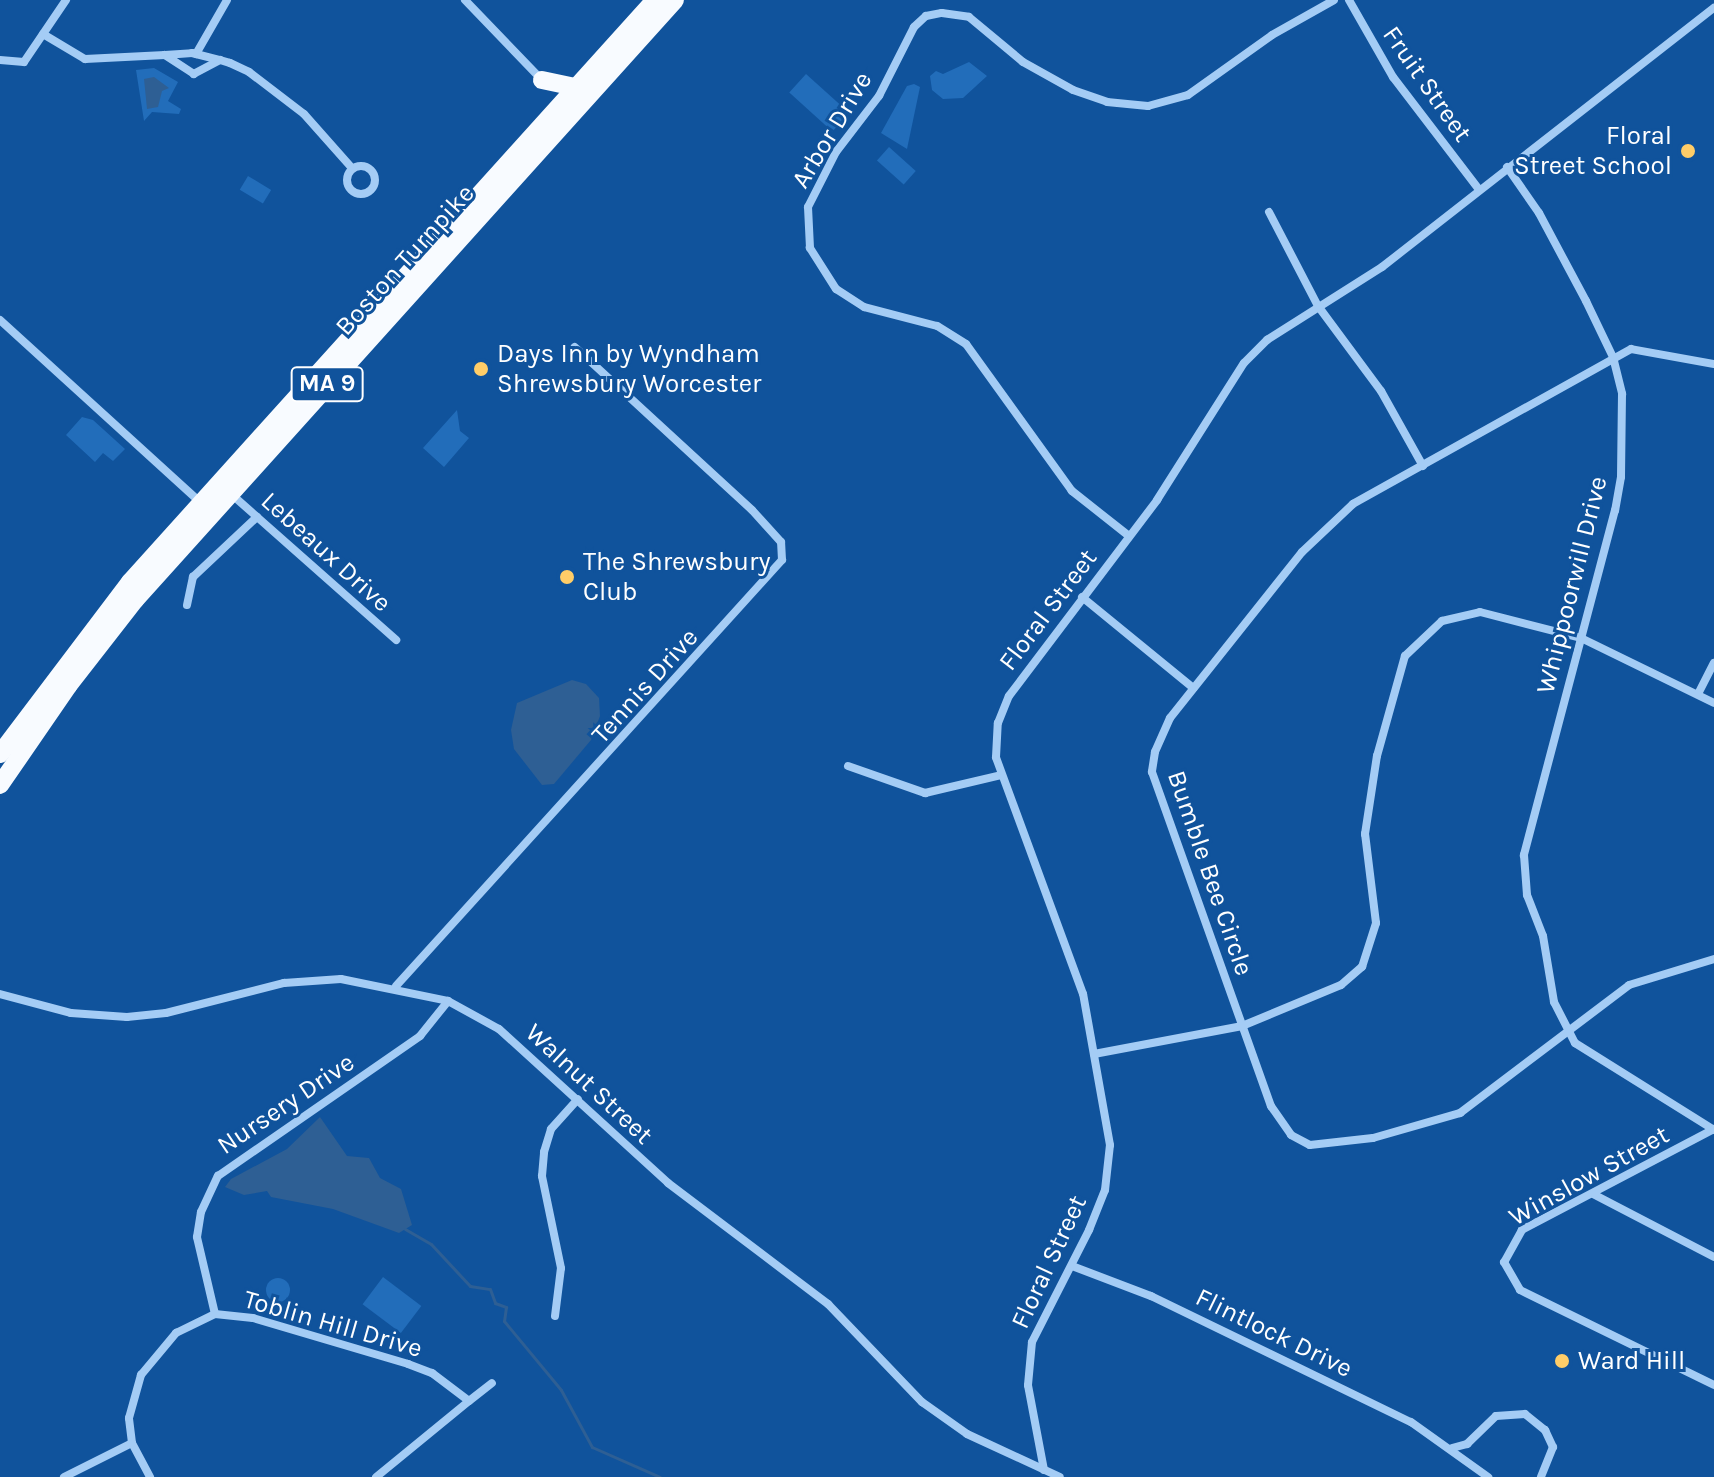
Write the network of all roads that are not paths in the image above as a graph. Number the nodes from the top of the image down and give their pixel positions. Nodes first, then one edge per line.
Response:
1 (66, 0) edge
2 (227, 0) edge
3 (465, 0) edge
4 (655, 0) edge
5 (675, 0) edge
6 (1334, 0) edge
7 (1349, 0) edge
8 (1714, 8) edge
9 (43, 34) junction
10 (196, 54) junction
11 (165, 55) junction
12 (0, 60) edge
13 (220, 60) junction
14 (542, 80) junction
15 (576, 87) junction
16 (553, 112) junction
17 (1507, 167) junction
18 (352, 168) dead end
19 (1478, 188) junction
20 (1269, 212) dead end
21 (1318, 306) junction
22 (0, 320) edge
23 (575, 347) dead end
24 (1613, 357) junction
25 (1714, 364) edge
26 (1423, 466) junction
27 (230, 492) junction
28 (200, 502) junction
29 (257, 517) junction
30 (1129, 536) junction
31 (1082, 597) junction
32 (187, 605) dead end
33 (1581, 638) junction
34 (396, 640) dead end
35 (1714, 663) edge
36 (1193, 688) junction
37 (1698, 694) junction
38 (1714, 703) edge
39 (0, 754) edge
40 (848, 766) dead end
41 (1001, 775) junction
42 (0, 785) edge
43 (1714, 959) edge
44 (396, 986) junction
45 (0, 994) edge
46 (448, 1001) junction
47 (1242, 1026) junction
48 (1565, 1030) junction
49 (1094, 1054) junction
50 (578, 1099) junction
51 (1714, 1129) edge
52 (1593, 1194) junction
53 (1714, 1257) edge
54 (1072, 1266) junction
55 (215, 1314) junction
56 (555, 1316) dead end
57 (492, 1383) dead end
58 (1714, 1385) edge
59 (469, 1401) junction
60 (132, 1443) junction
61 (1452, 1448) junction
62 (1044, 1470) junction
63 (64, 1477) edge
64 (150, 1477) edge
65 (376, 1477) edge
66 (1060, 1477) edge
67 (1488, 1477) edge
68 (1541, 1477) edge

1 - 9 street
2 - 10 street
3 - 14 street
4 - 15 highway, Boston Turnpike / MA 9
5 - 27 highway, Boston Turnpike / MA 9
6 - 30 street, Arbor Drive
7 - 19 street, Fruit Street
8 - 17 street, Floral Street
9 - 11 street
9 - 12 street
10 - 11 street
10 - 13 street
11 - 13 street
13 - 18 street
14 - 15 highway
14 - 16 highway
15 - 16 highway, Boston Turnpike / MA 9
16 - 28 highway, Boston Turnpike / MA 9
17 - 19 street, Floral Street
17 - 24 street, Whippoorwill Drive
19 - 21 street, Floral Street
20 - 21 street
21 - 26 street
21 - 30 street, Floral Street
22 - 28 street
23 - 44 street, Tennis Drive
24 - 25 street
24 - 26 street, Bumble Bee Circle
24 - 33 street, Whippoorwill Drive
26 - 36 street, Bumble Bee Circle
27 - 29 street, Lebeaux Drive
27 - 42 highway, Boston Turnpike / MA 9
28 - 39 highway, Boston Turnpike / MA 9
29 - 32 street
29 - 34 street, Lebeaux Drive
30 - 31 street, Floral Street
31 - 36 street
31 - 41 street, Floral Street
33 - 37 street
33 - 47 street
33 - 48 street, Whippoorwill Drive
35 - 37 street
36 - 47 street, Bumble Bee Circle
37 - 38 street
40 - 41 street
41 - 49 street, Floral Street
43 - 48 street, Bumble Bee Circle
44 - 45 street, Walnut Street
44 - 46 street, Walnut Street
46 - 50 street, Walnut Street
46 - 55 street, Nursery Drive
47 - 48 street, Bumble Bee Circle
47 - 49 street
48 - 51 street
49 - 54 street, Floral Street
50 - 56 street
50 - 62 street, Walnut Street
51 - 52 street, Winslow Street
52 - 53 street
52 - 58 street, Winslow Street
54 - 61 street, Flintlock Drive
54 - 62 street, Floral Street
55 - 59 street, Toblin Hill Drive
55 - 60 street, Toblin Hill Drive
57 - 59 street
59 - 65 street
60 - 63 street
60 - 64 street, Toblin Hill Drive
61 - 67 street, Flintlock Drive
61 - 68 street
62 - 66 street, Walnut Street

